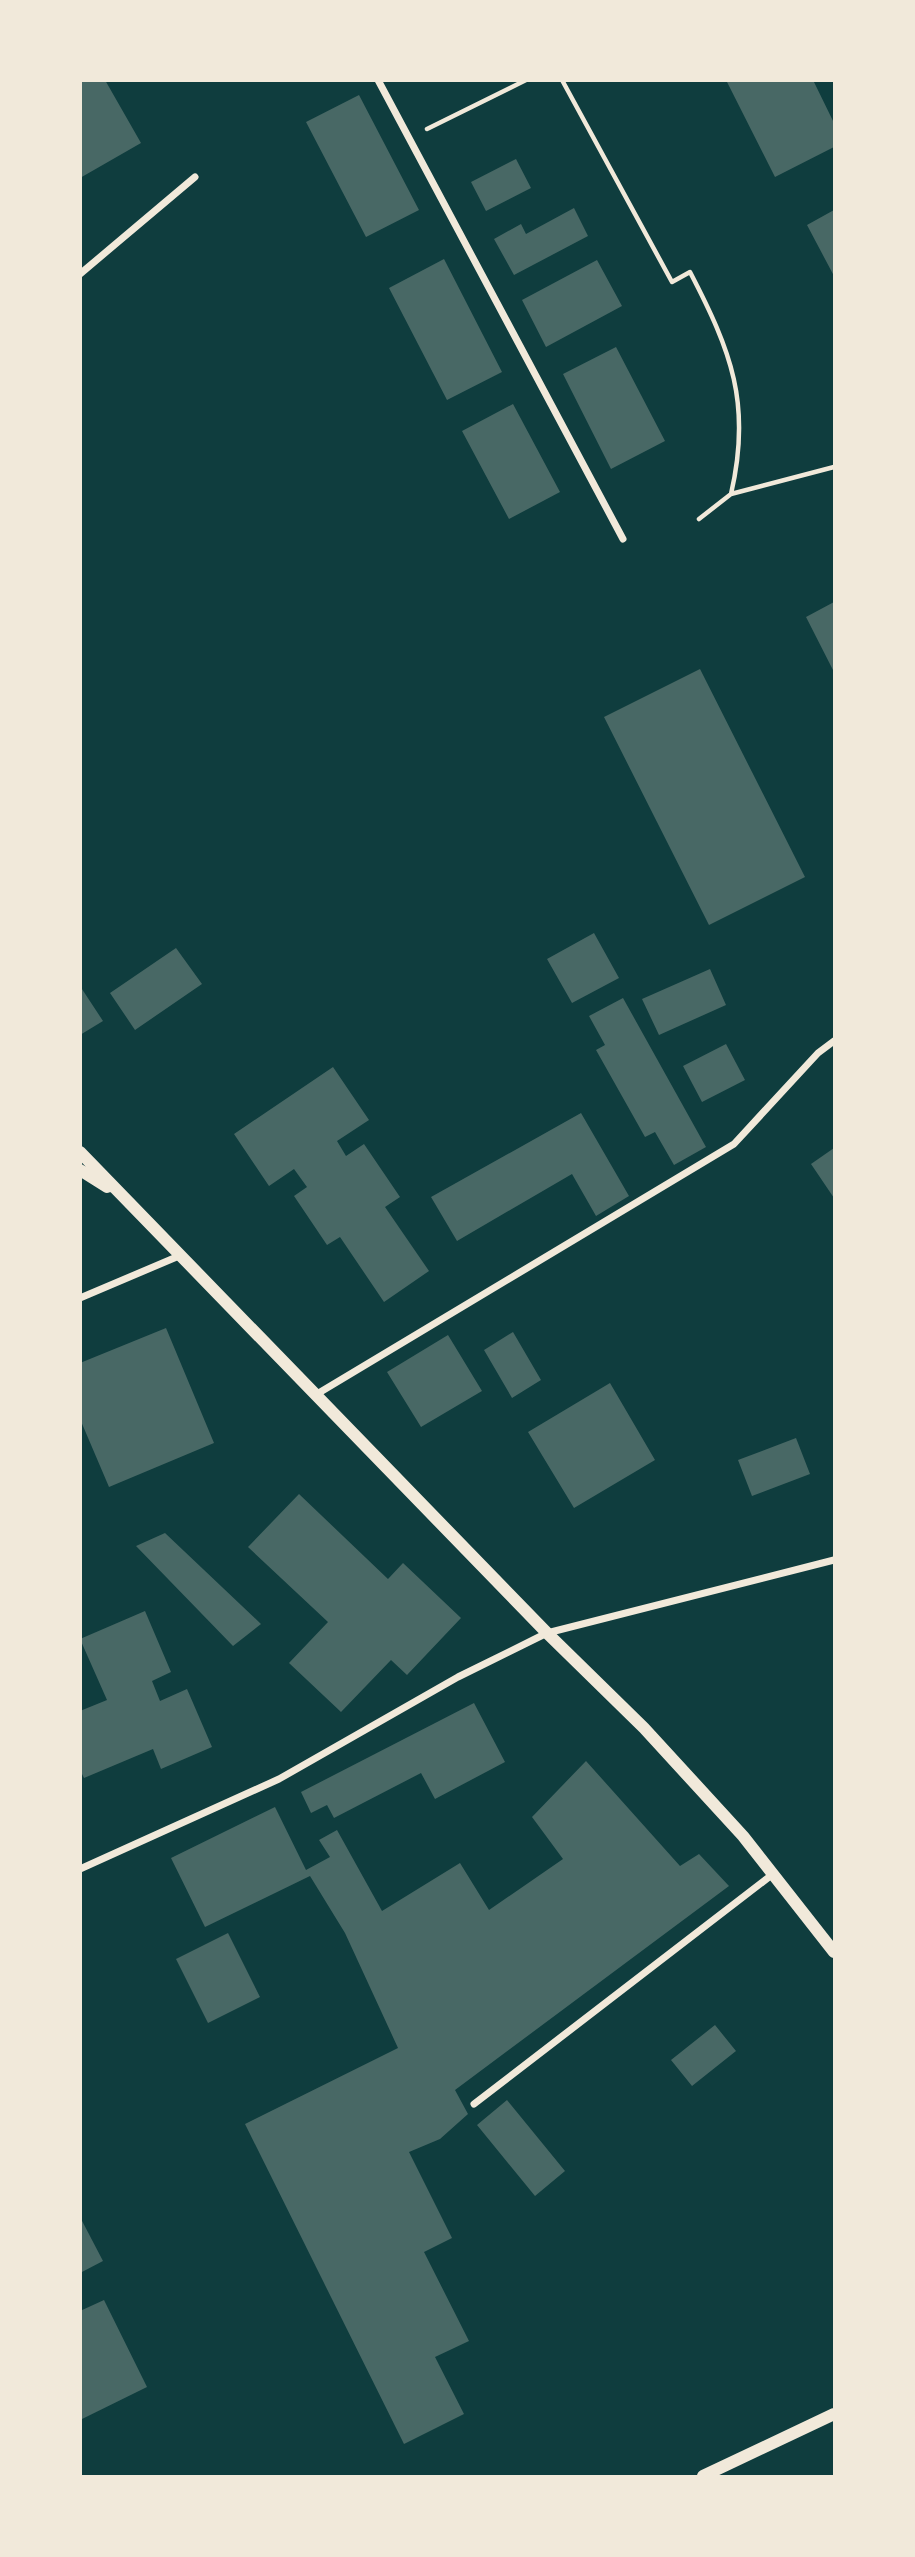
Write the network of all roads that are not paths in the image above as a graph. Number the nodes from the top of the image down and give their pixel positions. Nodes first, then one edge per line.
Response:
1 (378, 80) edge
2 (195, 177) dead end
3 (80, 274) edge
4 (623, 539) dead end
5 (835, 1041) edge
6 (80, 1152) edge
7 (80, 1170) edge
8 (121, 1195) junction
9 (178, 1255) junction
10 (80, 1298) edge
11 (317, 1394) junction
12 (835, 1560) edge
13 (547, 1633) junction
14 (80, 1869) edge
15 (774, 1873) junction
16 (835, 1952) edge
17 (474, 2104) dead end
18 (835, 2414) edge
19 (704, 2476) edge

1 - 4 street
2 - 3 street
5 - 11 street
6 - 8 street
7 - 8 street
8 - 9 street
9 - 10 street
9 - 11 street
11 - 13 street
12 - 13 street
13 - 14 street
13 - 15 street
15 - 16 street
15 - 17 street
18 - 19 street

